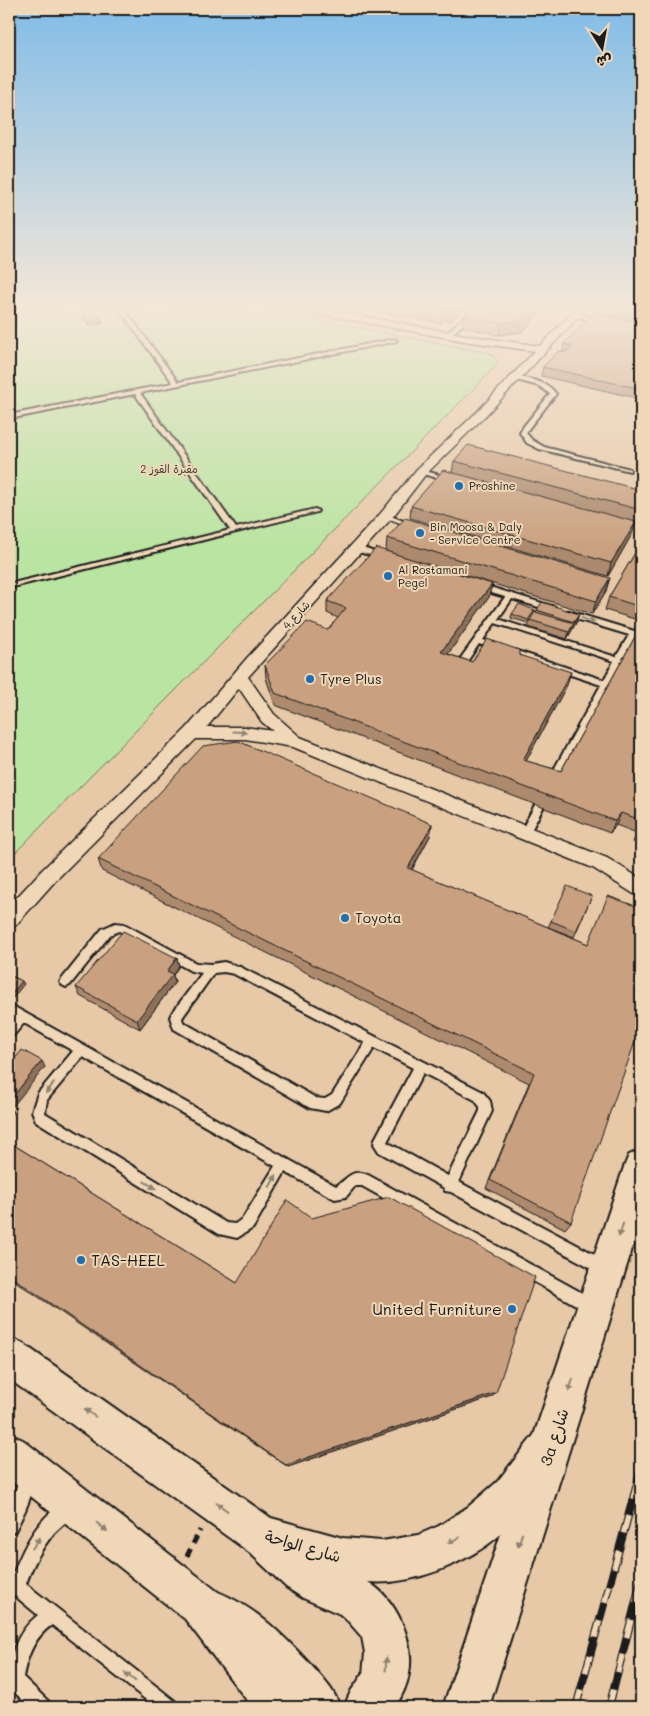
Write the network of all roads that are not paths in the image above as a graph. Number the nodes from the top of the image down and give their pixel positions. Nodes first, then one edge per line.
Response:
1 (152, 389) edge
2 (504, 389) edge
3 (549, 389) edge
4 (137, 392) junction
5 (9, 418) edge
6 (628, 470) dead end
7 (421, 472) junction
8 (461, 483) edge
9 (315, 511) dead end
10 (386, 516) junction
11 (422, 529) edge
12 (234, 531) junction
13 (357, 549) junction
14 (387, 558) edge
15 (472, 584) edge
16 (9, 586) edge
17 (510, 596) junction
18 (493, 620) junction
19 (637, 635) edge
20 (478, 641) junction
21 (618, 660) junction
22 (461, 664) edge
23 (239, 677) junction
24 (604, 683) junction
25 (192, 733) junction
26 (297, 742) junction
27 (552, 782) edge
28 (539, 806) edge
29 (525, 833) junction
30 (600, 863) junction
31 (641, 871) edge
32 (641, 888) edge
33 (9, 920) edge
34 (210, 969) junction
35 (66, 982) dead end
36 (9, 1009) edge
37 (22, 1017) junction
38 (9, 1032) edge
39 (372, 1041) junction
40 (80, 1050) junction
41 (420, 1066) junction
42 (283, 1164) junction
43 (641, 1168) edge
44 (450, 1186) junction
45 (608, 1270) junction
46 (595, 1308) junction
47 (9, 1356) edge
48 (551, 1446) junction
49 (18, 1461) edge
50 (74, 1505) junction
51 (9, 1525) edge
52 (261, 1536) junction
53 (12, 1584) edge
54 (187, 1593) junction
55 (51, 1616) junction
56 (11, 1677) edge
57 (42, 1707) edge
58 (169, 1707) edge
59 (279, 1707) edge
60 (317, 1707) edge
61 (367, 1707) edge
62 (466, 1707) edge

1 - 4 lane
2 - 7 street, شارع 4
3 - 6 lane
4 - 5 lane
4 - 12 lane
7 - 8 lane
7 - 10 street, شارع 4
9 - 12 lane
10 - 11 lane
10 - 13 street, شارع 4
12 - 16 lane
13 - 14 lane
13 - 23 street, شارع 4
15 - 17 lane
17 - 18 lane
17 -> 19 lane
18 - 20 lane
18 - 21 lane
19 - 21 lane
20 - 22 lane
20 - 24 lane
21 - 24 lane
23 - 25 street, شارع 4
23 - 26 street
24 - 27 lane
25 -> 26 street
25 - 33 street, شارع 4
26 - 29 street
28 - 29 lane
29 - 30 street
30 - 31 street
30 - 32 street
34 - 35 lane
34 - 39 lane
34 - 39 lane
36 - 37 lane
37 - 38 lane
37 - 40 lane
39 - 41 lane
40 - 42 lane
40 -> 42 lane
41 - 44 lane
41 - 44 lane
42 - 46 lane
43 -> 45 street, 3a شارع
44 - 45 lane
45 - 46 street, 3a شارع
46 -> 48 street, 3a شارع
52 -> 47 street, شارع الواحة
48 -> 52 street, شارع الواحة
48 -> 62 street, 3a شارع
49 - 50 street
49 - 51 lane
53 -> 50 lane
50 -> 54 street
61 -> 52 street
53 - 55 lane
54 - 59 street
54 - 60 street
55 - 56 lane
58 -> 55 lane
56 - 57 lane

